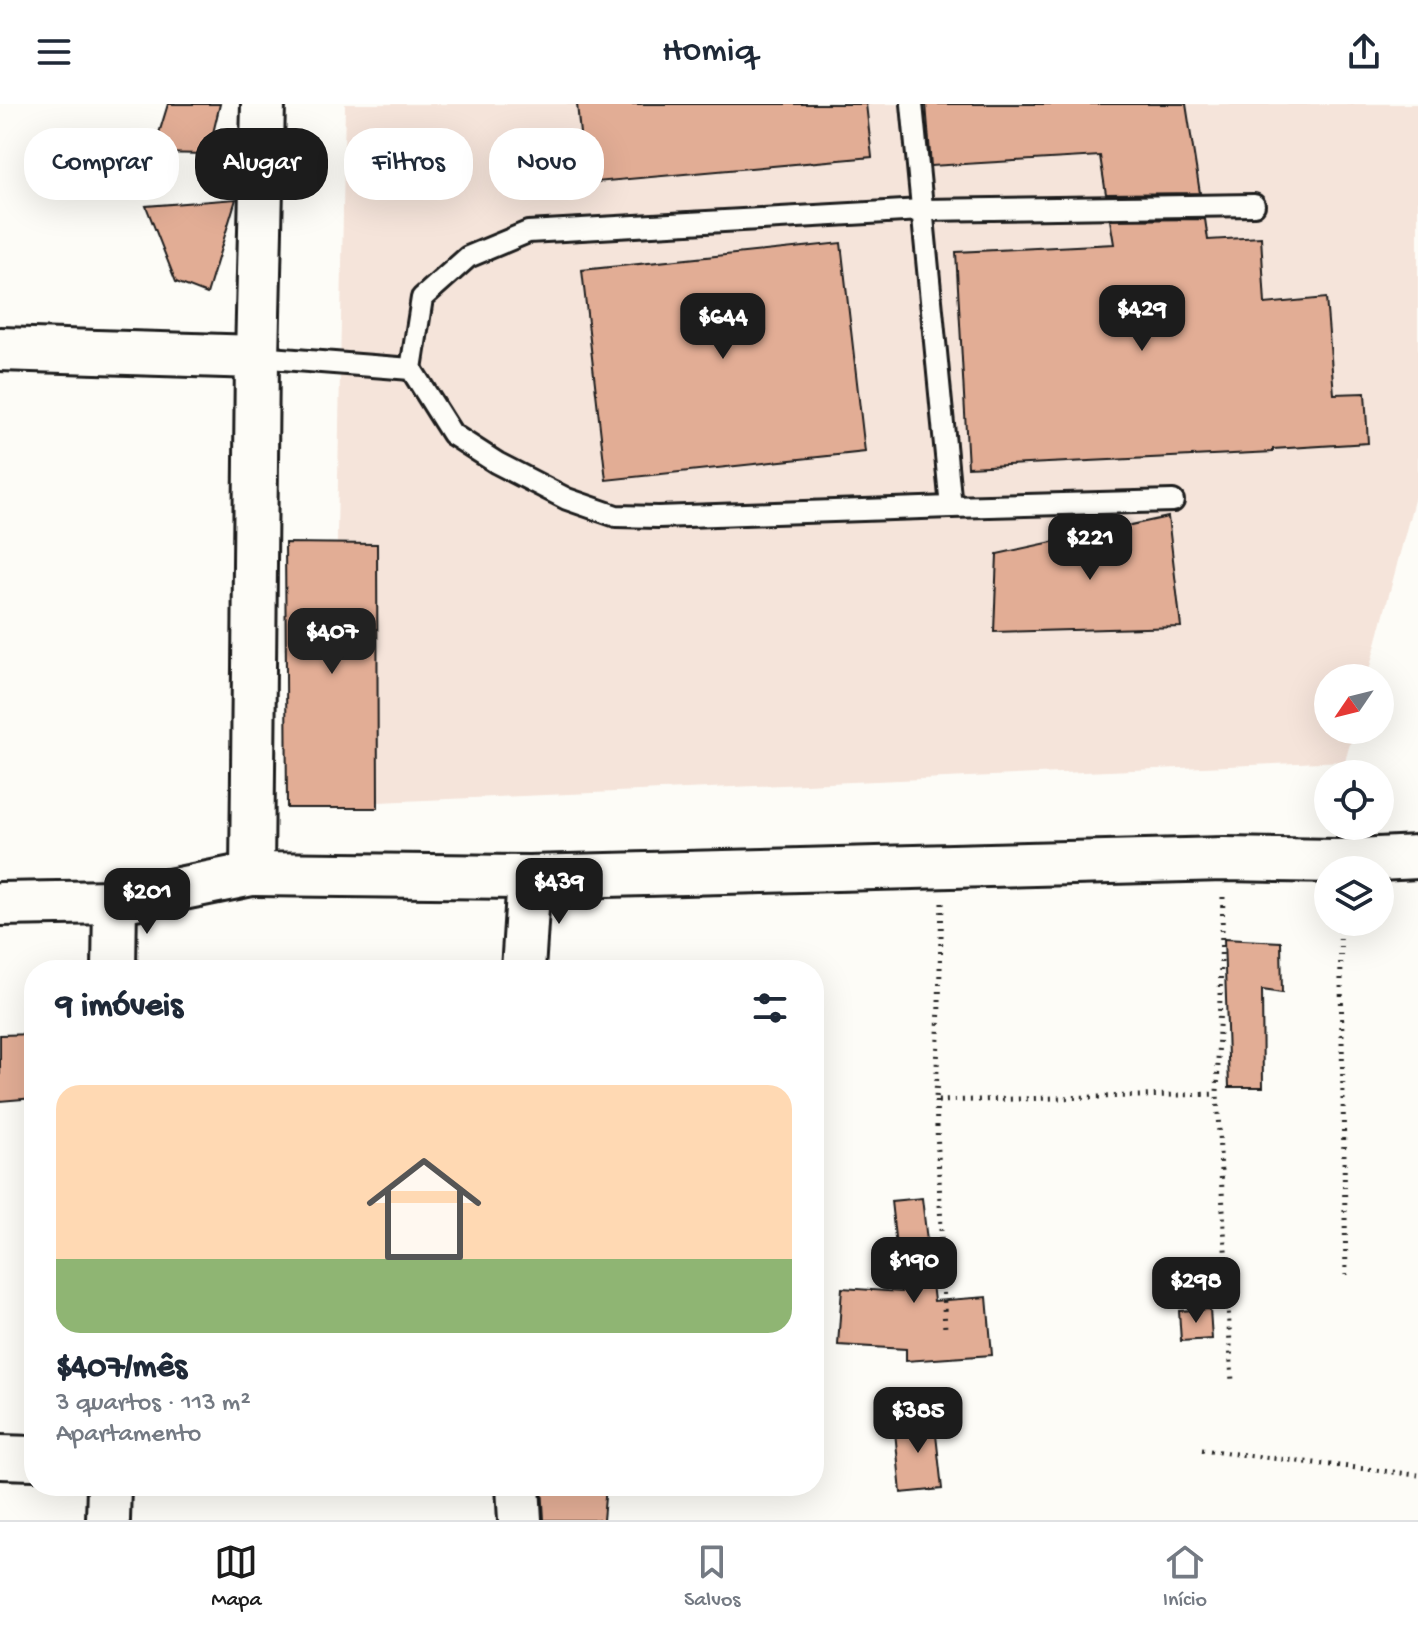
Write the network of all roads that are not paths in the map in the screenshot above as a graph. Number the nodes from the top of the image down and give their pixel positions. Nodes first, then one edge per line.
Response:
1 (263, 104) edge
2 (912, 104) edge
3 (1254, 205) dead end
4 (922, 210) junction
5 (0, 349) edge
6 (257, 357) junction
7 (411, 369) junction
8 (1173, 501) dead end
9 (951, 507) junction
10 (1418, 857) edge
11 (252, 874) junction
12 (529, 877) junction
13 (115, 902) junction
14 (0, 904) edge
15 (114, 960) edge
16 (524, 960) edge
17 (0, 1457) edge
18 (24, 1458) edge
19 (109, 1496) edge
20 (519, 1496) edge
21 (108, 1520) edge
22 (520, 1520) edge

1 - 6 street
2 - 4 lane
3 - 4 lane
4 - 7 lane
4 - 9 lane
5 - 6 street
6 - 7 lane
6 - 11 street
7 - 9 lane
8 - 9 lane
10 - 12 street
11 - 12 street
11 - 13 street
12 - 16 street
13 - 14 street
13 - 15 street
17 - 18 street
19 - 21 street
20 - 22 street

